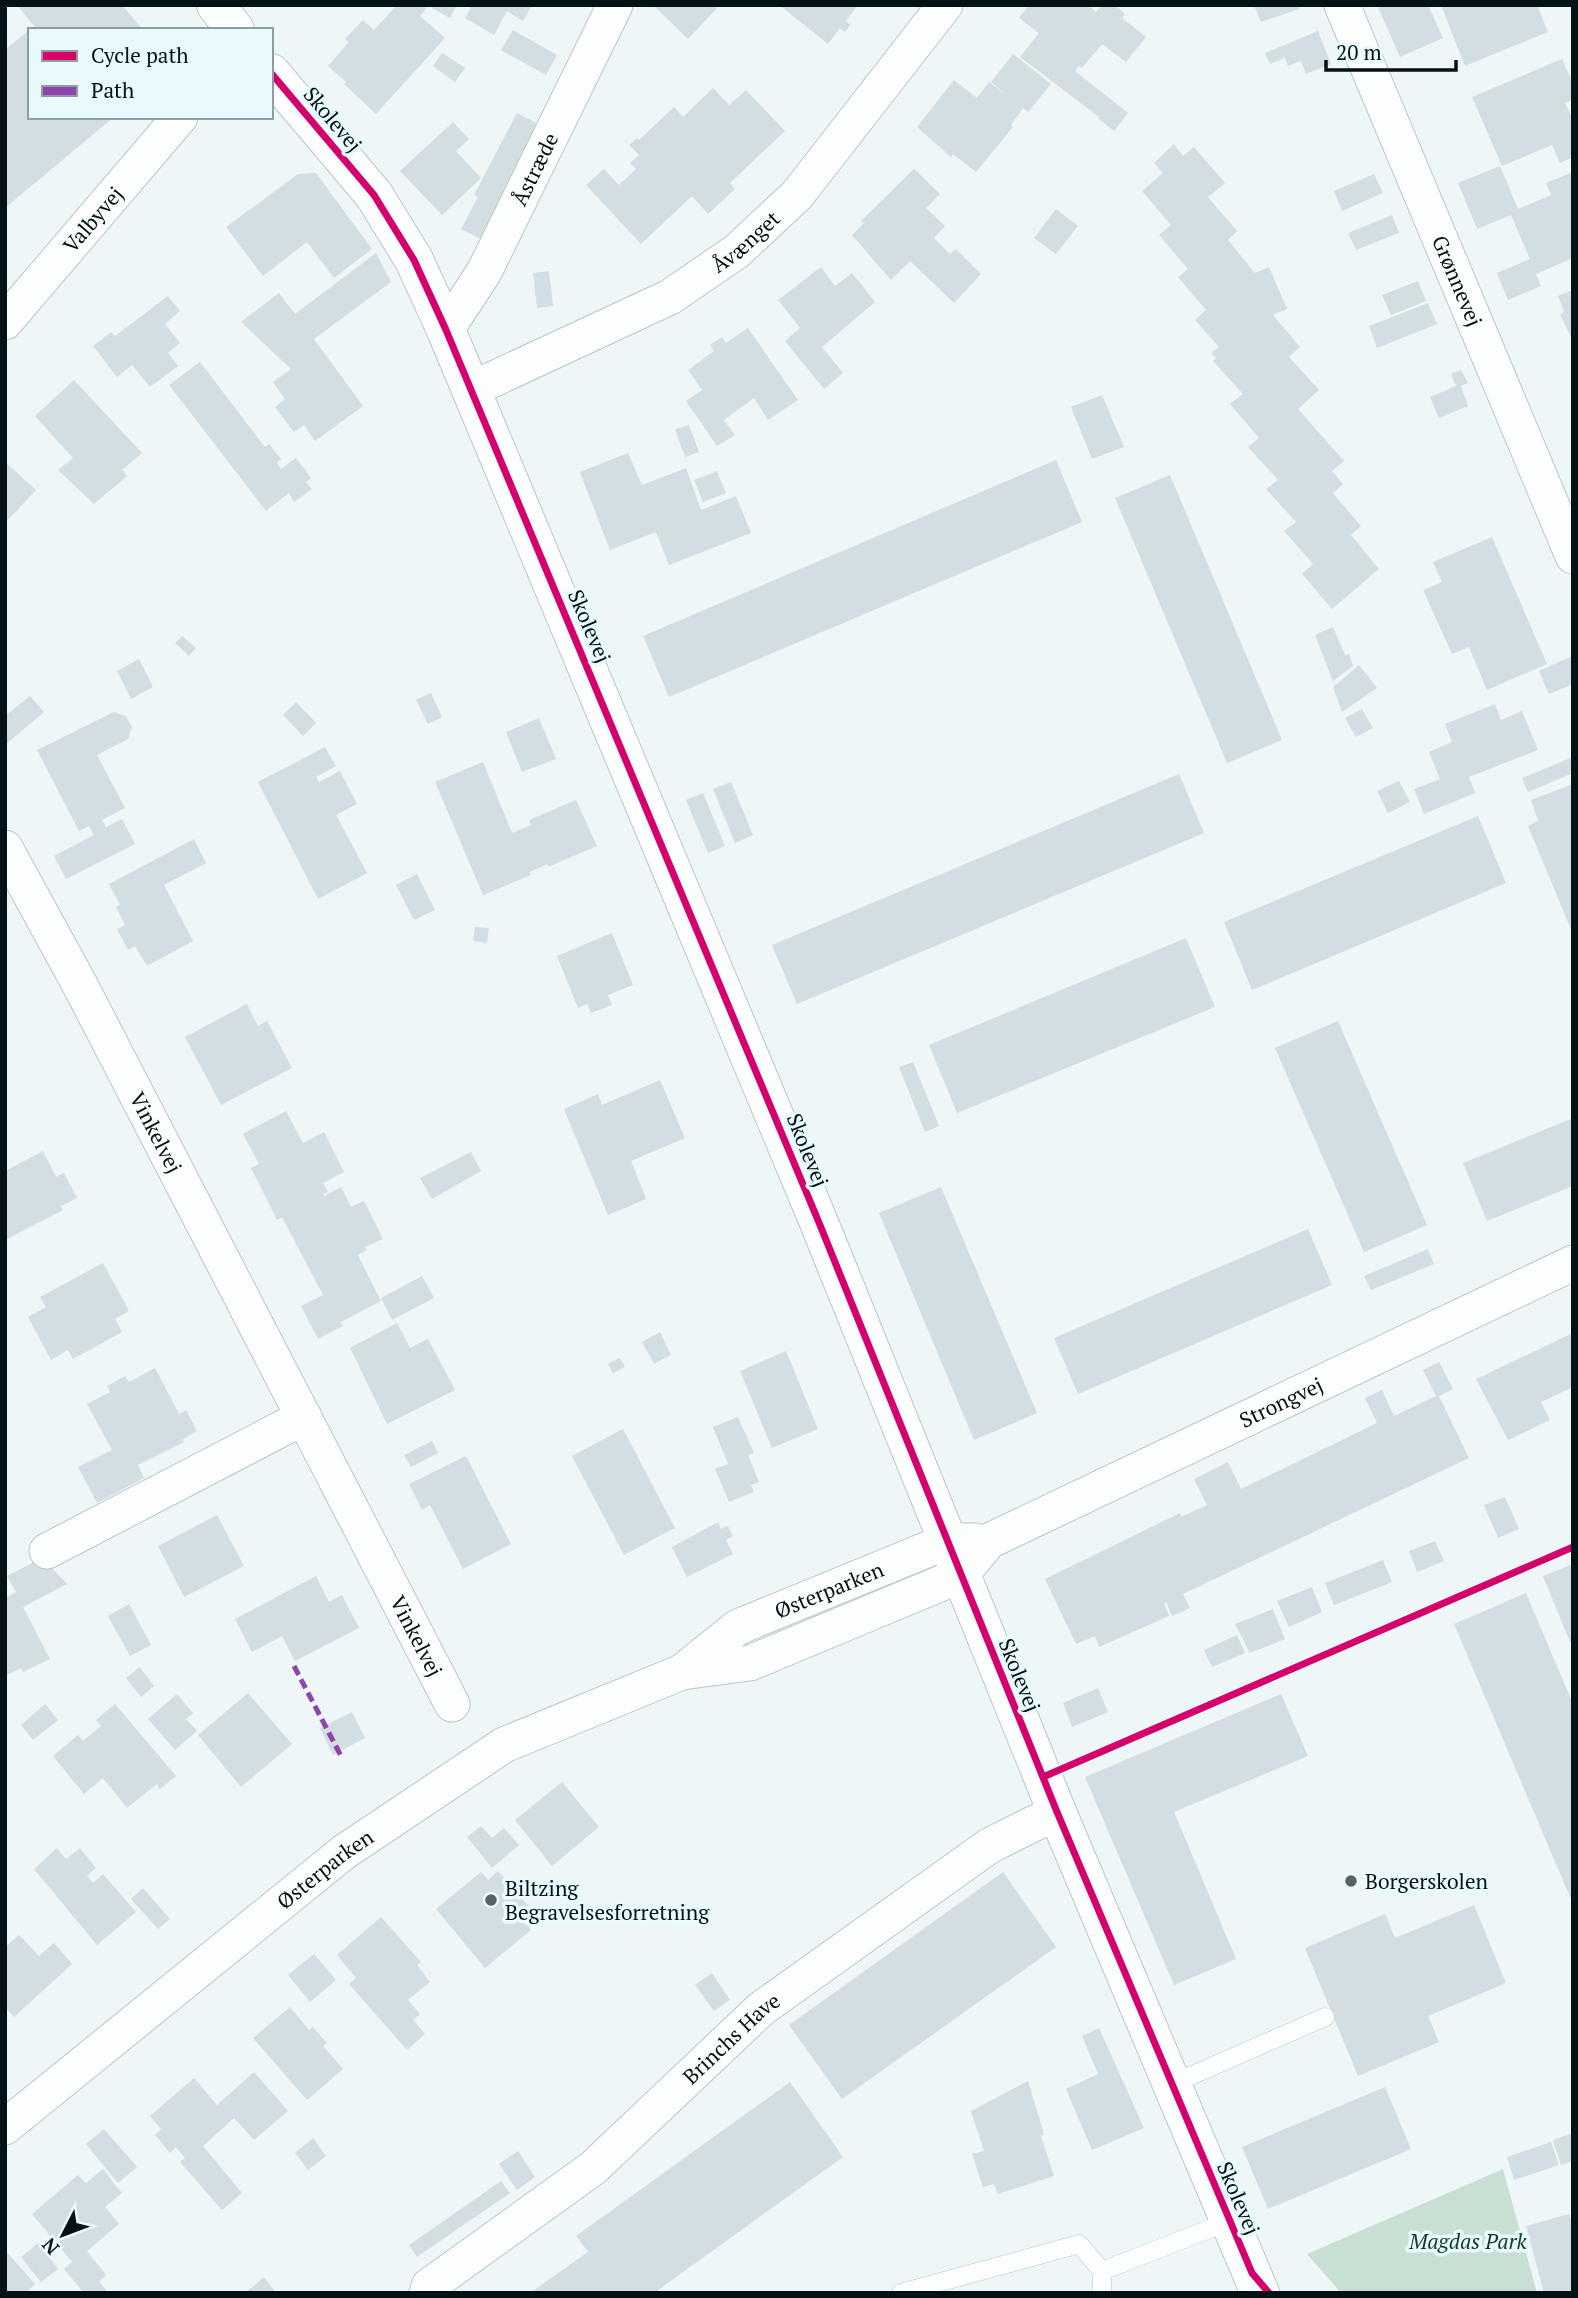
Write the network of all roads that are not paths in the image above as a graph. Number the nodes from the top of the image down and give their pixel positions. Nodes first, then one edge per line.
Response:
1 (216, 5) edge
2 (615, 5) edge
3 (945, 5) edge
4 (1342, 5) edge
5 (233, 28) edge
6 (273, 75) edge
7 (178, 119) edge
8 (5, 322) edge
9 (446, 330) junction
10 (472, 389) junction
11 (1573, 556) edge
12 (5, 848) edge
13 (1573, 1262) edge
14 (304, 1417) junction
15 (47, 1551) dead end
16 (955, 1558) junction
17 (452, 1704) dead end
18 (1057, 1812) junction
19 (1325, 2017) dead end
20 (1172, 2084) junction
21 (5, 2127) edge
22 (1230, 2221) junction
23 (1102, 2271) junction
24 (1261, 2286) edge
25 (427, 2293) edge
26 (901, 2293) edge
27 (1102, 2293) edge

1 - 5 street
2 - 9 street, Åstræde
3 - 10 street, Åvænget
4 - 11 street, Grønnevej
6 - 9 street, Skolevej
7 - 8 street, Valbyvej
9 - 10 street, Skolevej
10 - 16 street, Skolevej
12 - 14 street, Vinkelvej
13 - 16 street, Strongvej
14 - 15 street
14 - 17 street, Vinkelvej
16 - 18 street, Skolevej
16 - 21 street, Østerparken
18 - 20 street, Skolevej
18 - 25 street, Brinchs Have
19 - 20 lane
20 - 22 street, Skolevej
22 - 23 lane
22 - 24 street, Skolevej
23 - 26 lane
23 - 27 lane

